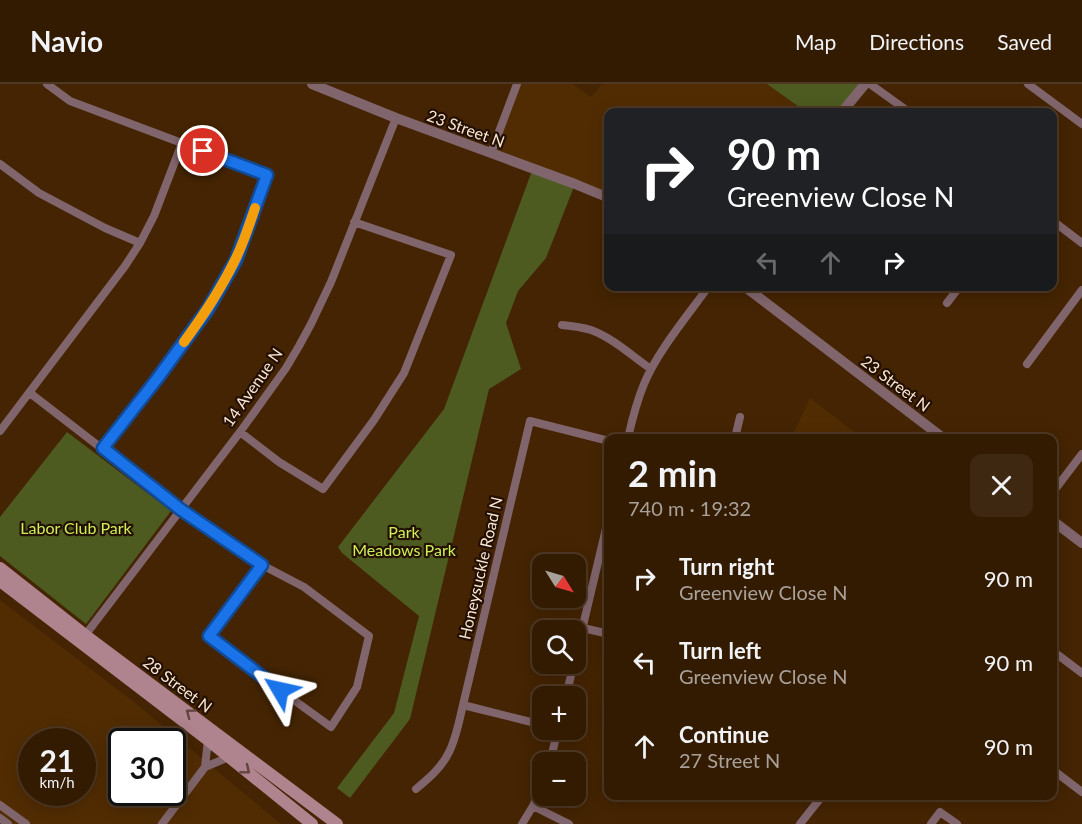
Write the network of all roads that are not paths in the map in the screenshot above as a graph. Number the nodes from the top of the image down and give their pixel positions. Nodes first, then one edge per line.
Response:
1 (47, 84) edge
2 (312, 84) edge
3 (517, 84) edge
4 (865, 84) edge
5 (870, 84) edge
6 (1028, 84) edge
7 (845, 108) edge
8 (903, 108) edge
9 (396, 118) junction
10 (1082, 124) edge
11 (182, 143) junction
12 (490, 153) junction
13 (0, 164) edge
14 (604, 196) edge
15 (354, 222) junction
16 (1057, 224) edge
17 (141, 243) junction
18 (1082, 243) edge
19 (1082, 290) edge
20 (705, 291) edge
21 (751, 291) edge
22 (956, 291) edge
23 (947, 303) dead end
24 (562, 325) dead end
25 (1027, 364) dead end
26 (651, 369) junction
27 (30, 393) junction
28 (740, 417) dead end
29 (0, 430) edge
30 (240, 432) junction
31 (629, 434) edge
32 (736, 434) edge
33 (939, 434) edge
34 (604, 440) edge
35 (103, 448) junction
36 (1082, 454) edge
37 (1057, 487) edge
38 (180, 509) junction
39 (1057, 524) edge
40 (604, 538) edge
41 (1082, 543) edge
42 (262, 565) junction
43 (0, 568) edge
44 (3, 586) edge
45 (585, 620) edge
46 (586, 629) edge
47 (604, 633) edge
48 (82, 639) junction
49 (1057, 656) edge
50 (1082, 673) edge
51 (463, 705) junction
52 (532, 722) edge
53 (208, 740) junction
54 (229, 757) junction
55 (206, 767) junction
56 (1057, 773) edge
57 (416, 789) dead end
58 (1082, 792) edge
59 (819, 800) edge
60 (0, 805) edge
61 (533, 806) joint
62 (0, 818) edge
63 (8, 824) edge
64 (26, 824) edge
65 (162, 824) edge
66 (312, 824) edge
67 (337, 824) edge
68 (522, 824) edge
69 (569, 824) edge
70 (800, 824) edge
71 (931, 824) edge
72 (957, 824) edge

1 - 11 street
2 - 9 street, 23 Street N
3 - 12 street
4 - 7 street
5 - 8 street
6 - 10 street
9 - 12 street, 23 Street N
9 - 15 street, 14 Avenue N
11 - 17 street
11 - 35 street
12 - 14 street, 23 Street N
13 - 17 street
15 - 30 street, 14 Avenue N
15 - 30 street
16 - 18 street
17 - 27 street
19 - 25 street
20 - 26 street
21 - 33 street, 23 Street N
22 - 23 street
24 - 26 street
26 - 31 street
27 - 29 street
27 - 35 street
28 - 32 street
30 - 38 street, 14 Avenue N
34 - 51 street, Honeysuckle Road N
35 - 38 street
36 - 37 street
38 - 42 street
38 - 48 street, 14 Avenue N
39 - 41 street
40 - 45 street
42 - 42 street
43 - 48 main road, 28 Street N
44 - 48 main road, 28 Street N
46 - 47 street
48 - 53 main road, 28 Street N
67 -> 48 main road, 28 Street N
49 - 50 street
51 - 52 street
51 - 57 street, Honeysuckle Road N
53 - 54 main road, 28 Street N
53 - 55 street
54 - 55 street
54 -> 66 main road, 28 Street N
55 - 65 street
56 - 58 street
59 - 70 street
60 - 64 street
61 - 68 street
61 - 69 street
62 - 63 street
71 - 72 street

